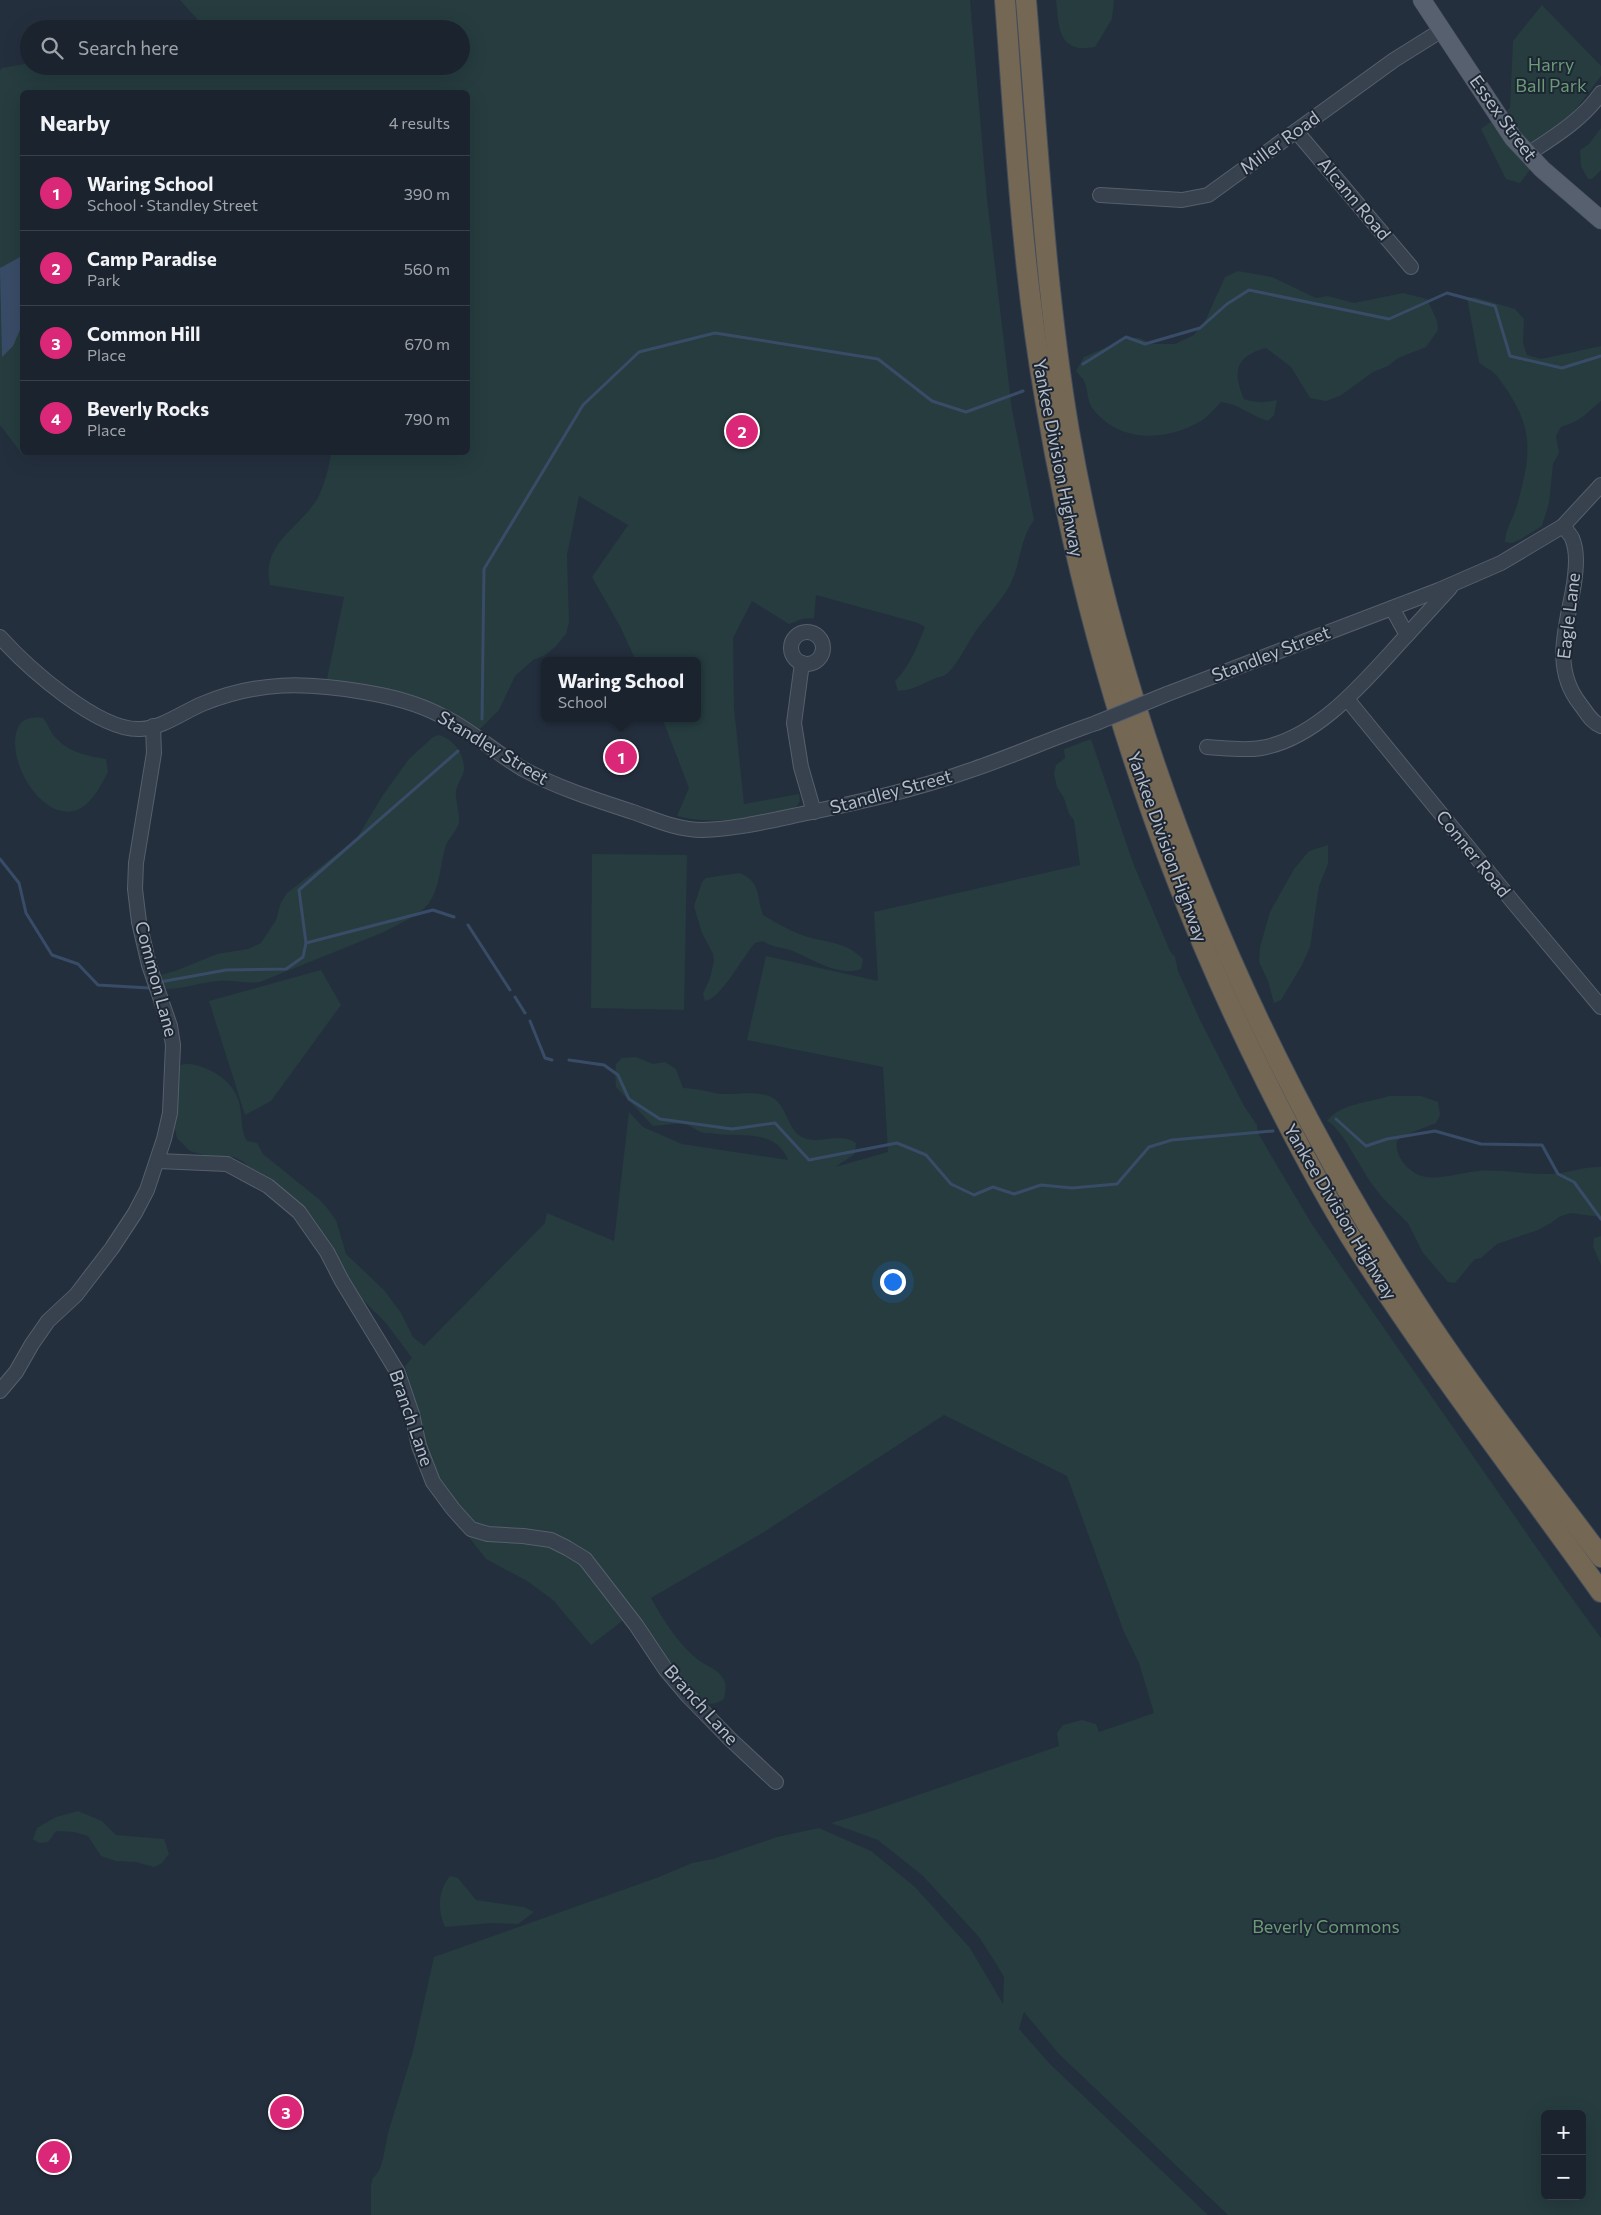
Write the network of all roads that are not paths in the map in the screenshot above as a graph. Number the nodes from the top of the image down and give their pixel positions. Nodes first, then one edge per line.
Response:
1 (1005, 0) edge
2 (1026, 0) edge
3 (1422, 0) edge
4 (1442, 30) junction
5 (1601, 93) edge
6 (1296, 131) junction
7 (1528, 154) junction
8 (1100, 195) dead end
9 (1601, 220) edge
10 (1411, 267) dead end
11 (1601, 485) edge
12 (1563, 526) junction
13 (1453, 584) junction
14 (1392, 608) junction
15 (1407, 635) junction
16 (0, 637) edge
17 (802, 663) dead end
18 (1347, 699) junction
19 (153, 726) junction
20 (1601, 726) edge
21 (1207, 747) dead end
22 (814, 812) junction
23 (1601, 1007) edge
24 (158, 1161) junction
25 (0, 1391) edge
26 (1601, 1557) edge
27 (1601, 1592) edge
28 (776, 1782) dead end

1 - 27 highway, Yankee Division Highway
2 - 26 highway, Yankee Division Highway
3 - 4 main road, Essex Street
4 - 6 street, Miller Road
4 - 7 main road, Essex Street
5 - 7 street
6 - 8 street, Miller Road
6 - 10 street, Alcann Road
7 - 9 main road, Essex Street
11 - 12 street, Standley Street
12 - 13 street, Standley Street
12 - 20 street, Eagle Lane
13 - 14 street, Standley Street
13 - 15 street
14 - 15 street
14 - 22 street, Standley Street, bridge
15 - 18 street
16 - 19 street, Standley Street
17 - 22 street
18 - 21 street
18 - 23 street, Conner Road
19 - 22 street, Standley Street
19 - 24 street, Common Lane
24 - 25 street, Common Lane
24 - 28 street, Branch Lane

